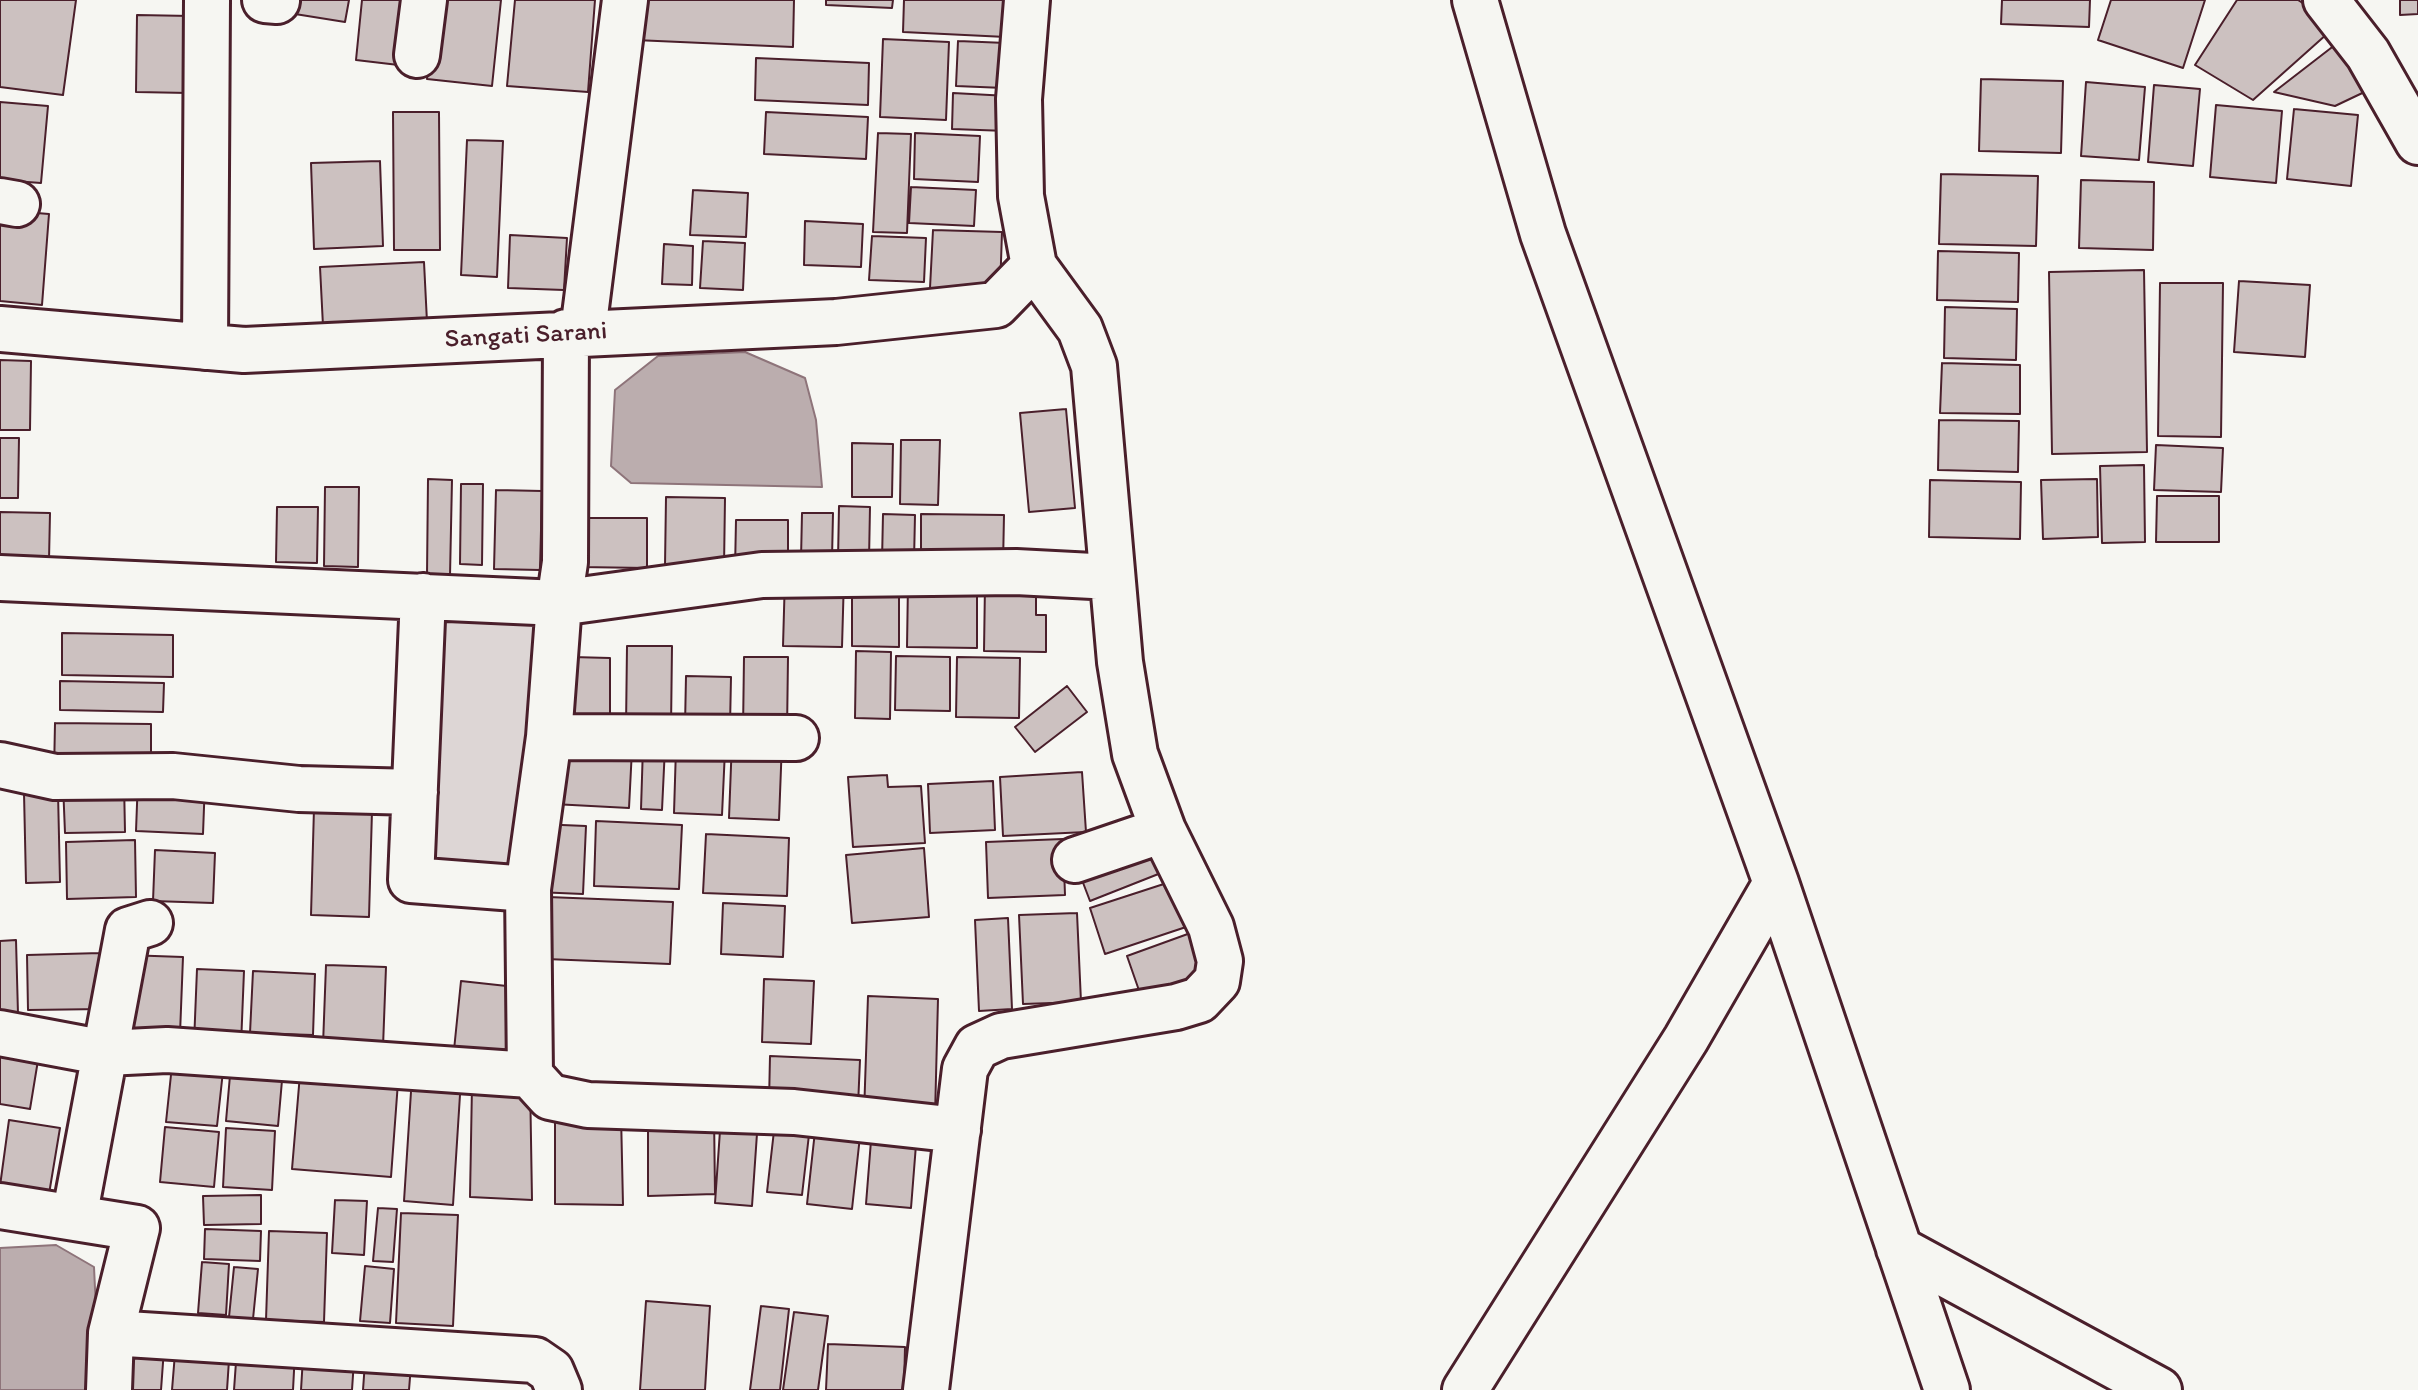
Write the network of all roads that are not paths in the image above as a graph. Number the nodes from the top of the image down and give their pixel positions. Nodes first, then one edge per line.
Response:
1 (207, 0) edge
2 (424, 0) edge
3 (625, 0) edge
4 (1027, 0) edge
5 (1475, 0) edge
6 (2326, 0) edge
7 (417, 55) dead end
8 (2418, 142) edge
9 (1034, 266) junction
10 (0, 329) edge
11 (575, 332) junction
12 (205, 347) junction
13 (1112, 577) junction
14 (0, 578) edge
15 (423, 596) junction
16 (559, 603) junction
17 (549, 737) junction
18 (796, 738) dead end
19 (0, 765) edge
20 (415, 792) junction
21 (1163, 830) junction
22 (1075, 860) dead end
23 (1776, 883) junction
24 (528, 889) junction
25 (150, 923) dead end
26 (0, 1033) edge
27 (106, 1053) junction
28 (530, 1075) junction
29 (958, 1130) junction
30 (0, 1206) edge
31 (74, 1218) junction
32 (1899, 1249) junction
33 (111, 1333) junction
34 (465, 1374) edge
35 (109, 1390) edge
36 (559, 1390) edge
37 (926, 1390) edge
38 (1465, 1390) edge
39 (1947, 1390) edge
40 (2159, 1390) edge

1 - 12 street
2 - 7 street
3 - 11 street
4 - 9 street
5 - 23 street
6 - 8 street
9 - 11 street, Sangati Sarani
9 - 13 street
10 - 12 street, Sangati Sarani
11 - 12 street, Sangati Sarani
11 - 16 street
13 - 16 street
13 - 21 street
14 - 15 street
15 - 16 street
15 - 20 street
16 - 17 street
17 - 18 street
17 - 24 street
19 - 20 street
20 - 24 street
21 - 22 street
21 - 29 street
23 - 32 street
23 - 38 street
24 - 28 street
25 - 27 street
26 - 27 street
27 - 28 street
27 - 31 street
28 - 29 street
29 - 37 street
30 - 31 street
31 - 33 street
32 - 39 street
32 - 40 street
33 - 34 street
33 - 35 street
34 - 36 street

